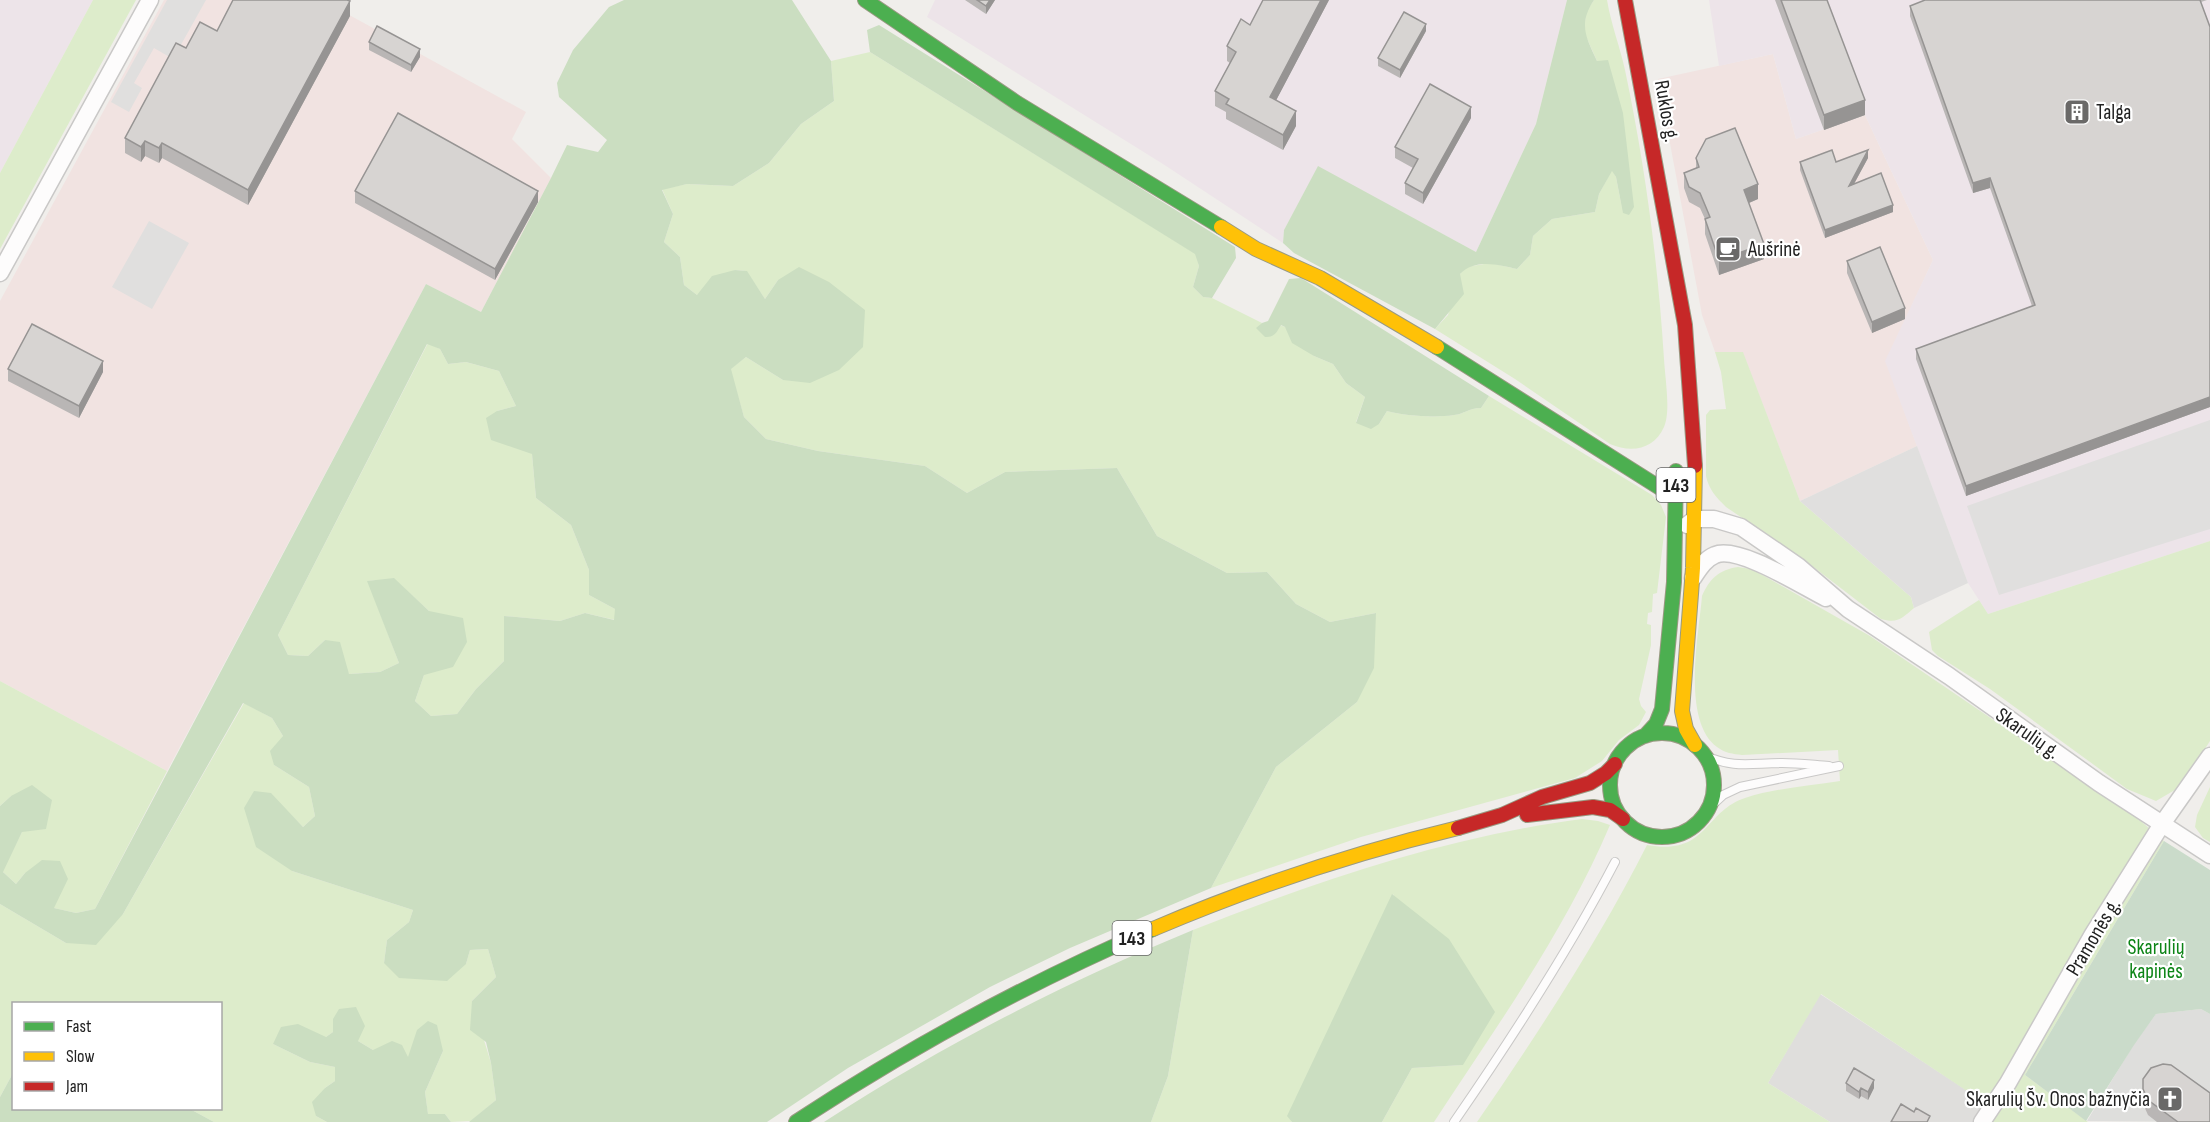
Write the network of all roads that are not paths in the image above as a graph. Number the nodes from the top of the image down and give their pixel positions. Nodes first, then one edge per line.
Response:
1 (150, 0) edge
2 (865, 0) edge
3 (1625, 0) edge
4 (1666, 230) junction
5 (0, 273) edge
6 (1669, 316) dead end
7 (1676, 455) dead end
8 (1676, 498) junction
9 (1695, 519) junction
10 (1675, 540) junction
11 (1693, 579) junction
12 (1848, 609) junction
13 (1645, 736) junction
14 (1700, 750) junction
15 (2210, 756) edge
16 (1615, 764) junction
17 (1709, 808) junction
18 (1496, 817) junction
19 (1623, 819) junction
20 (2162, 824) junction
21 (2210, 855) edge
22 (1616, 862) dead end
23 (796, 1122) edge
24 (1455, 1122) edge
25 (1982, 1122) edge

1 - 5 street
2 - 8 main road
3 - 4 main road, Ruklos g. / 143
4 - 6 main road, 143
4 - 9 main road, 143
7 - 8 main road, 143
8 - 10 main road, 143
9 - 10 street
9 - 11 main road, 143
9 - 12 street, Skarulių g.
10 - 13 main road, 143
11 - 12 street, Skarulių g.
11 - 14 main road, 143
12 - 20 street, Skarulių g.
13 - 14 main road
13 - 16 main road, 143
14 - 17 main road, 143
14 - 17 lane
15 - 20 street, Pramonės g.
16 - 18 main road, 143
16 - 19 main road
17 - 19 main road, 143
18 - 19 main road, 143
18 - 23 main road, 143
20 - 21 street, Skarulių g.
20 - 25 street, Pramonės g.
22 - 24 lane

